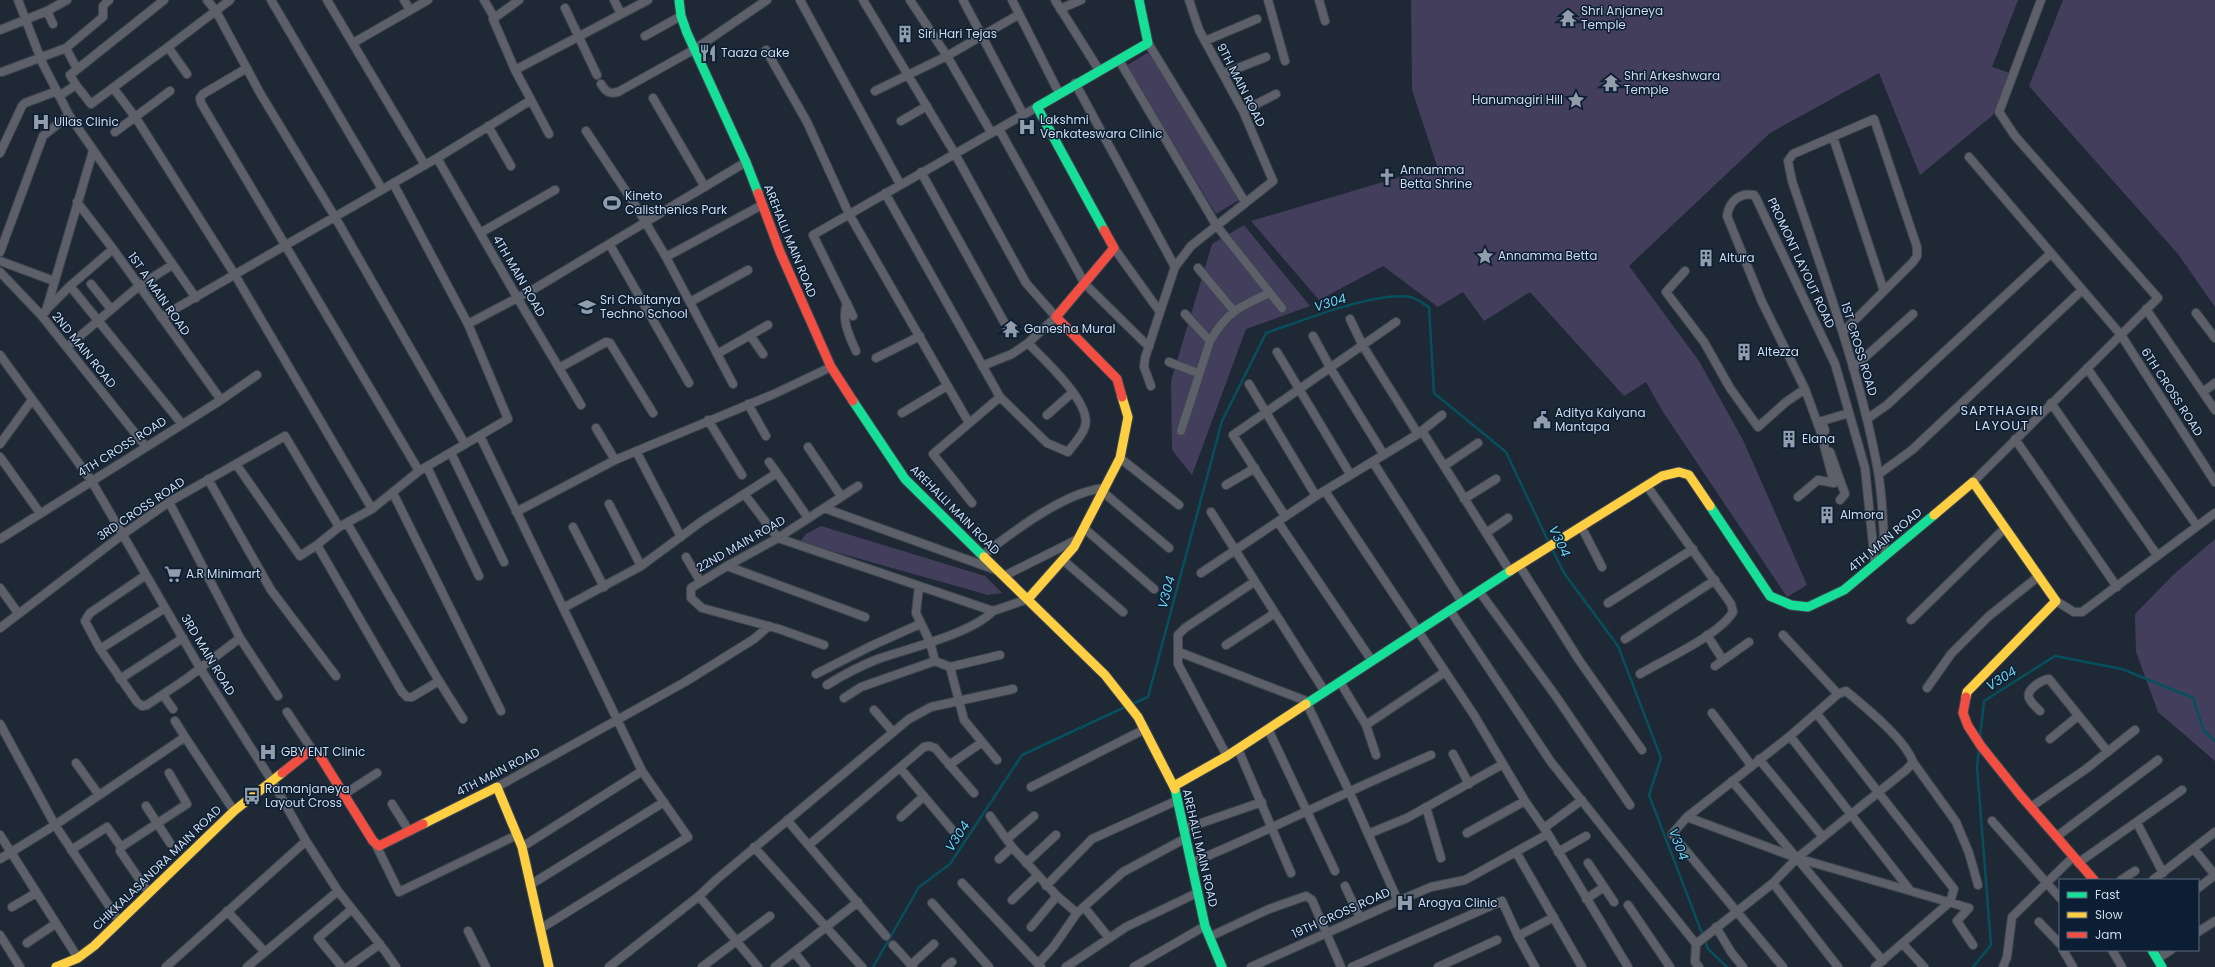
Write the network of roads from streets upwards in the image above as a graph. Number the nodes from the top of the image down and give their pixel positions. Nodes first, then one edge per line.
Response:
1 (18, 0) edge
2 (67, 0) edge
3 (109, 0) edge
4 (164, 0) edge
5 (207, 0) edge
6 (230, 0) edge
7 (271, 0) edge
8 (327, 0) edge
9 (404, 0) edge
10 (428, 0) edge
11 (484, 0) edge
12 (520, 0) edge
13 (614, 0) edge
14 (648, 0) edge
15 (679, 0) edge
16 (767, 0) edge
17 (800, 0) edge
18 (863, 0) edge
19 (910, 0) edge
20 (963, 0) edge
21 (1012, 0) edge
22 (1055, 0) edge
23 (1081, 0) edge
24 (1139, 0) edge
25 (1189, 0) edge
26 (1270, 0) edge
27 (1319, 0) edge
28 (2042, 0) edge
29 (565, 8) dead end
30 (1060, 9) junction
31 (410, 10) junction
32 (47, 11) junction
33 (216, 11) junction
34 (621, 14) junction
35 (1018, 14) junction
36 (681, 16) junction
37 (494, 17) junction
38 (1257, 19) dead end
39 (1325, 21) dead end
40 (25, 22) junction
41 (54, 24) dead end
42 (0, 30) edge
43 (579, 36) junction
44 (645, 36) dead end
45 (983, 36) junction
46 (1205, 41) junction
47 (353, 43) junction
48 (1148, 43) junction
49 (168, 47) junction
50 (66, 48) junction
51 (694, 49) junction
52 (766, 50) dead end
53 (947, 56) junction
54 (41, 57) junction
55 (1266, 57) dead end
56 (1119, 60) junction
57 (1285, 61) dead end
58 (247, 68) junction
59 (77, 69) junction
60 (515, 70) junction
61 (1099, 70) junction
62 (2, 72) dead end
63 (187, 74) dead end
64 (908, 74) junction
65 (1223, 74) junction
66 (597, 75) dead end
67 (1075, 83) junction
68 (601, 84) dead end
69 (76, 85) junction
70 (114, 89) junction
71 (170, 90) dead end
72 (875, 91) dead end
73 (1059, 92) junction
74 (58, 93) junction
75 (1276, 94) dead end
76 (530, 98) junction
77 (653, 98) dead end
78 (927, 106) junction
79 (1037, 107) junction
80 (1243, 111) junction
81 (1023, 114) junction
82 (69, 115) junction
83 (136, 118) junction
84 (901, 121) dead end
85 (488, 126) junction
86 (999, 129) junction
87 (586, 131) dead end
88 (115, 132) dead end
89 (991, 132) junction
90 (549, 134) dead end
91 (1833, 137) junction
92 (93, 151) junction
93 (954, 152) junction
94 (0, 153) edge
95 (1969, 157) dead end
96 (437, 158) junction
97 (746, 162) junction
98 (425, 165) junction
99 (511, 166) dead end
100 (921, 172) junction
101 (394, 183) junction
102 (900, 184) junction
103 (705, 187) junction
104 (382, 189) junction
105 (555, 190) dead end
106 (885, 193) junction
107 (77, 202) junction
108 (1245, 202) junction
109 (762, 205) junction
110 (849, 214) junction
111 (335, 217) junction
112 (646, 223) junction
113 (1216, 225) junction
114 (480, 233) junction
115 (610, 245) junction
116 (285, 246) junction
117 (1114, 248) junction
118 (113, 249) junction
119 (0, 252) edge
120 (2050, 254) junction
121 (666, 257) junction
122 (0, 261) edge
123 (172, 265) junction
124 (1175, 267) junction
125 (1198, 268) dead end
126 (748, 270) dead end
127 (1685, 271) dead end
128 (0, 272) edge
129 (235, 275) junction
130 (54, 281) junction
131 (91, 284) dead end
132 (1085, 284) junction
133 (70, 286) junction
134 (139, 286) junction
135 (2082, 290) junction
136 (1884, 291) junction
137 (1270, 293) junction
138 (196, 298) junction
139 (518, 299) junction
140 (690, 302) junction
141 (847, 303) junction
142 (1282, 308) dead end
143 (111, 309) junction
144 (2146, 309) junction
145 (1234, 311) junction
146 (1160, 312) junction
147 (44, 313) junction
148 (2196, 313) dead end
149 (1185, 314) dead end
150 (1913, 314) dead end
151 (853, 316) dead end
152 (1056, 317) junction
153 (161, 318) junction
154 (98, 320) junction
155 (1350, 320) dead end
156 (1396, 322) dead end
157 (468, 324) junction
158 (768, 325) dead end
159 (1009, 331) dead end
160 (1843, 332) junction
161 (750, 334) junction
162 (2121, 335) junction
163 (920, 336) junction
164 (1313, 336) dead end
165 (2215, 338) edge
166 (1210, 341) junction
167 (1028, 343) junction
168 (1363, 346) junction
169 (67, 347) junction
170 (1149, 347) junction
171 (856, 351) dead end
172 (1277, 352) dead end
173 (717, 354) junction
174 (764, 354) dead end
175 (0, 355) edge
176 (876, 358) dead end
177 (1168, 362) dead end
178 (982, 366) junction
179 (831, 367) junction
180 (559, 368) junction
181 (1853, 368) junction
182 (2087, 368) junction
183 (1331, 369) junction
184 (1198, 372) junction
185 (257, 375) dead end
186 (689, 383) dead end
187 (2215, 383) edge
188 (733, 384) dead end
189 (1249, 384) dead end
190 (947, 386) junction
191 (1151, 386) dead end
192 (1805, 389) junction
193 (1299, 391) junction
194 (1073, 392) junction
195 (2204, 392) junction
196 (1000, 397) junction
197 (32, 400) junction
198 (221, 400) junction
199 (2052, 403) junction
200 (581, 404) dead end
201 (748, 404) junction
202 (2215, 410) edge
203 (902, 412) dead end
204 (1267, 412) junction
205 (653, 413) dead end
206 (1849, 413) junction
207 (1047, 415) dead end
208 (1442, 415) dead end
209 (1867, 419) junction
210 (708, 420) junction
211 (969, 423) junction
212 (182, 424) junction
213 (596, 428) dead end
214 (1181, 431) dead end
215 (1420, 432) junction
216 (480, 436) junction
217 (766, 436) dead end
218 (2015, 439) junction
219 (0, 444) edge
220 (465, 444) junction
221 (1478, 444) dead end
222 (146, 446) junction
223 (808, 446) dead end
224 (636, 451) junction
225 (451, 453) junction
226 (1384, 455) junction
227 (0, 457) edge
228 (1120, 458) junction
229 (615, 460) junction
230 (769, 462) dead end
231 (1373, 462) junction
232 (236, 464) junction
233 (1444, 466) junction
234 (426, 467) junction
235 (1255, 468) junction
236 (419, 471) junction
237 (777, 473) junction
238 (1350, 474) junction
239 (1879, 474) junction
240 (742, 475) dead end
241 (208, 479) junction
242 (1496, 479) dead end
243 (91, 480) junction
244 (1973, 482) junction
245 (2215, 482) edge
246 (1226, 485) dead end
247 (858, 486) dead end
248 (1647, 486) junction
249 (1104, 490) junction
250 (1325, 491) junction
251 (393, 493) junction
252 (745, 495) junction
253 (841, 496) junction
254 (1316, 496) junction
255 (1798, 497) dead end
256 (1464, 499) junction
257 (1840, 500) dead end
258 (169, 502) junction
259 (972, 503) dead end
260 (609, 504) dead end
261 (1179, 505) dead end
262 (824, 508) junction
263 (372, 509) junction
264 (516, 512) junction
265 (1211, 512) dead end
266 (40, 513) junction
267 (2215, 513) edge
268 (1285, 516) junction
269 (808, 518) junction
270 (1508, 518) dead end
271 (1278, 522) junction
272 (347, 523) junction
273 (339, 526) junction
274 (1581, 526) junction
275 (2197, 526) junction
276 (573, 527) dead end
277 (1084, 528) junction
278 (2005, 528) junction
279 (1486, 533) junction
280 (122, 535) junction
281 (681, 537) junction
282 (778, 538) junction
283 (0, 539) edge
284 (1079, 539) junction
285 (317, 545) junction
286 (1169, 548) dead end
287 (1693, 549) junction
288 (1234, 550) junction
289 (983, 555) junction
290 (2157, 555) junction
291 (1885, 556) junction
292 (686, 557) dead end
293 (1063, 560) junction
294 (504, 562) dead end
295 (1519, 564) junction
296 (1875, 564) junction
297 (641, 566) junction
298 (727, 566) junction
299 (1602, 567) dead end
300 (1510, 571) junction
301 (1001, 573) junction
302 (1201, 573) dead end
303 (146, 575) junction
304 (479, 576) dead end
305 (2038, 576) junction
306 (1715, 580) junction
307 (700, 581) junction
308 (1254, 582) junction
309 (919, 586) junction
310 (604, 587) junction
311 (2117, 587) junction
312 (0, 588) edge
313 (1154, 589) dead end
314 (1479, 591) junction
315 (1028, 599) junction
316 (2056, 601) junction
317 (1462, 602) junction
318 (1608, 603) dead end
319 (165, 608) junction
320 (563, 608) junction
321 (1450, 610) junction
322 (993, 611) junction
323 (1123, 612) dead end
324 (18, 613) junction
325 (1275, 613) junction
326 (865, 617) dead end
327 (1911, 620) dead end
328 (920, 624) junction
329 (769, 626) junction
330 (0, 628) edge
331 (1418, 631) junction
332 (1707, 635) junction
333 (1783, 635) dead end
334 (183, 638) junction
335 (240, 638) junction
336 (1625, 639) dead end
337 (930, 642) junction
338 (1749, 642) dead end
339 (824, 645) dead end
340 (1226, 645) dead end
341 (100, 649) junction
342 (1179, 652) junction
343 (1000, 655) dead end
344 (1723, 660) junction
345 (935, 661) junction
346 (1372, 661) junction
347 (1715, 666) dead end
348 (950, 667) junction
349 (200, 668) junction
350 (1445, 672) junction
351 (816, 674) dead end
352 (1640, 674) dead end
353 (336, 676) dead end
354 (120, 679) junction
355 (439, 681) junction
356 (1340, 682) junction
357 (826, 685) dead end
358 (1927, 688) dead end
359 (1013, 689) dead end
360 (1325, 692) junction
361 (1838, 694) junction
362 (163, 695) junction
363 (278, 696) dead end
364 (844, 698) dead end
365 (958, 700) junction
366 (1308, 703) junction
367 (173, 709) dead end
368 (874, 710) dead end
369 (501, 711) dead end
370 (2040, 711) dead end
371 (288, 712) dead end
372 (1712, 713) dead end
373 (1817, 714) junction
374 (2078, 716) junction
375 (463, 719) dead end
376 (175, 721) dead end
377 (617, 721) junction
378 (1366, 725) junction
379 (1, 727) edge
380 (1145, 729) junction
381 (1268, 729) junction
382 (2135, 730) dead end
383 (893, 732) junction
384 (1790, 736) junction
385 (184, 737) junction
386 (2050, 739) dead end
387 (981, 743) junction
388 (1238, 748) junction
389 (1642, 750) dead end
390 (313, 751) junction
391 (2108, 752) junction
392 (1453, 754) dead end
393 (1376, 755) dead end
394 (1431, 755) dead end
395 (1227, 756) junction
396 (1759, 759) junction
397 (997, 760) dead end
398 (2158, 760) dead end
399 (1913, 762) junction
400 (76, 763) dead end
401 (1502, 764) junction
402 (949, 765) junction
403 (1751, 765) junction
404 (900, 768) junction
405 (642, 771) junction
406 (377, 772) dead end
407 (169, 773) dead end
408 (272, 781) junction
409 (1732, 781) junction
410 (1469, 784) junction
411 (1174, 786) junction
412 (497, 787) junction
413 (1032, 787) dead end
414 (2182, 790) dead end
415 (1349, 791) junction
416 (1879, 792) junction
417 (974, 793) dead end
418 (99, 795) junction
419 (343, 795) junction
420 (924, 796) junction
421 (1178, 800) junction
422 (1582, 800) junction
423 (1525, 801) junction
424 (664, 802) junction
425 (1262, 802) junction
426 (392, 804) dead end
427 (1630, 805) dead end
428 (146, 806) dead end
429 (1426, 807) junction
430 (2031, 807) junction
431 (234, 810) junction
432 (1307, 810) junction
433 (1851, 814) junction
434 (990, 816) dead end
435 (1034, 816) dead end
436 (901, 817) dead end
437 (1687, 817) junction
438 (787, 820) junction
439 (1992, 821) dead end
440 (2137, 823) junction
441 (54, 825) junction
442 (157, 825) junction
443 (1273, 828) junction
444 (1184, 829) junction
445 (409, 831) junction
446 (1546, 831) junction
447 (954, 832) dead end
448 (2215, 832) edge
449 (1467, 833) dead end
450 (1368, 834) junction
451 (0, 835) edge
452 (517, 835) junction
453 (1056, 835) dead end
454 (1586, 836) dead end
455 (1822, 837) junction
456 (2056, 837) junction
457 (1186, 838) junction
458 (1007, 839) junction
459 (306, 841) junction
460 (170, 843) dead end
461 (375, 843) junction
462 (809, 845) junction
463 (121, 847) junction
464 (522, 847) junction
465 (754, 847) junction
466 (1012, 847) junction
467 (2194, 849) junction
468 (71, 850) junction
469 (1516, 852) junction
470 (1558, 852) junction
471 (10, 853) junction
472 (1441, 858) dead end
473 (1797, 858) junction
474 (0, 859) edge
475 (999, 859) dead end
476 (2076, 860) junction
477 (1026, 863) junction
478 (1191, 863) junction
479 (1588, 863) dead end
480 (1335, 871) dead end
481 (2135, 871) dead end
482 (2163, 872) junction
483 (1291, 873) dead end
484 (2215, 875) edge
485 (1036, 876) junction
486 (2093, 879) edge
487 (2123, 879) edge
488 (2153, 879) edge
489 (2046, 882) junction
490 (962, 883) dead end
491 (1773, 883) junction
492 (1978, 885) dead end
493 (530, 886) junction
494 (1046, 886) junction
495 (1345, 886) dead end
496 (1604, 887) junction
497 (2199, 887) edge
498 (1909, 889) junction
499 (338, 891) junction
500 (148, 892) junction
501 (36, 893) junction
502 (1197, 893) junction
503 (699, 896) junction
504 (1057, 896) junction
505 (2059, 897) edge
506 (1586, 899) junction
507 (1012, 900) dead end
508 (1398, 901) junction
509 (858, 902) junction
510 (1614, 902) dead end
511 (1950, 902) junction
512 (932, 903) dead end
513 (1628, 905) dead end
514 (1084, 906) junction
515 (12, 907) dead end
516 (352, 909) junction
517 (227, 911) junction
518 (1737, 912) junction
519 (1077, 913) junction
520 (770, 916) dead end
521 (1554, 917) junction
522 (1360, 918) junction
523 (119, 921) junction
524 (2215, 921) edge
525 (2039, 922) dead end
526 (55, 924) junction
527 (1205, 926) junction
528 (826, 927) junction
529 (1031, 927) dead end
530 (540, 929) junction
531 (1713, 929) junction
532 (468, 931) dead end
533 (2199, 931) edge
534 (1327, 933) junction
535 (0, 935) edge
536 (886, 936) dead end
537 (1518, 936) junction
538 (1209, 937) junction
539 (1109, 938) junction
540 (1497, 940) dead end
541 (738, 941) junction
542 (27, 943) dead end
543 (2059, 943) edge
544 (380, 944) junction
545 (934, 944) dead end
546 (1696, 944) junction
547 (1902, 944) junction
548 (893, 945) dead end
549 (1973, 945) dead end
550 (2064, 951) edge
551 (2113, 951) edge
552 (2153, 951) edge
553 (2170, 951) edge
554 (264, 952) junction
555 (794, 952) junction
556 (78, 958) junction
557 (1883, 961) junction
558 (2159, 963) edge
559 (912, 966) edge
560 (1039, 966) edge
561 (1219, 966) edge
562 (1697, 966) edge
563 (20, 967) edge
564 (56, 967) edge
565 (166, 967) edge
566 (247, 967) edge
567 (342, 967) edge
568 (348, 967) edge
569 (396, 967) edge
570 (486, 967) edge
571 (549, 967) edge
572 (610, 967) edge
573 (702, 967) edge
574 (758, 967) edge
575 (775, 967) edge
576 (806, 967) edge
577 (862, 967) edge
578 (989, 967) edge
579 (1066, 967) edge
580 (1134, 967) edge
581 (1251, 967) edge
582 (1341, 967) edge
583 (1352, 967) edge
584 (1438, 967) edge
585 (1535, 967) edge
586 (1582, 967) edge
587 (1628, 967) edge
588 (1670, 967) edge
589 (1743, 967) edge
590 (1783, 967) edge
591 (1838, 967) edge
592 (1875, 967) edge
593 (1924, 967) edge
594 (2003, 967) edge
595 (2073, 967) edge
596 (2122, 967) edge

1 - 40 street
2 - 32 street
3 - 50 street
4 - 59 street
5 - 33 street
6 - 33 street
7 - 104 street
8 - 47 street
9 - 31 street
10 - 31 street
11 - 37 street
12 - 37 street
13 - 34 street
14 - 34 street
15 - 36 street, AREHALLI MAIN ROAD
16 - 51 street
17 - 102 street
18 - 64 street
19 - 53 street
20 - 45 street
21 - 35 street
22 - 30 street
23 - 30 street
24 - 48 street
25 - 46 street, 9TH MAIN ROAD
26 - 57 street
27 - 39 street
28 - 144 street
29 - 43 street
30 - 61 street
31 - 47 street
32 - 40 street
32 - 41 street
33 - 49 street
33 - 58 street
34 - 43 street
35 - 45 street
35 - 73 street
36 - 44 street
36 - 51 street, AREHALLI MAIN ROAD
37 - 60 street
38 - 46 street
40 - 42 street
40 - 54 street
43 - 60 street
43 - 66 street
45 - 53 street
45 - 81 street
46 - 65 street, 9TH MAIN ROAD
47 - 98 street
48 - 56 street
48 - 108 street
49 - 63 street
49 - 70 street
50 - 54 street
50 - 59 street
51 - 68 street
51 - 97 street, AREHALLI MAIN ROAD
52 - 110 street
53 - 64 street
53 - 89 street
54 - 62 street
54 - 74 street
55 - 65 street
56 - 61 street
56 - 113 street
58 - 111 street
58 - 116 street
59 - 69 street
60 - 76 street
61 - 67 street
64 - 72 street
64 - 78 street
65 - 80 street, 9TH MAIN ROAD
67 - 73 street
67 - 124 street
69 - 70 street
69 - 74 street
70 - 83 street
71 - 83 street
73 - 79 street
74 - 82 street
74 - 94 street
75 - 80 street
76 - 85 street
76 - 90 street
77 - 103 street
78 - 84 street
78 - 93 street
79 - 81 street
79 - 117 street
80 - 108 street, 9TH MAIN ROAD
81 - 86 street
82 - 92 street
82 - 119 street
83 - 88 street
83 - 129 street
85 - 96 street
85 - 99 street
86 - 89 street
86 - 132 street
87 - 112 street
89 - 93 street
91 - 136 street
91 - 136 street
91 - 160 street, 1ST CROSS ROAD
92 - 107 street
92 - 123 street
93 - 100 street
93 - 152 street
95 - 120 street, 6TH CROSS ROAD
96 - 98 street
96 - 114 street, 4TH MAIN ROAD
97 - 103 street
97 - 109 street, AREHALLI MAIN ROAD
98 - 101 street
100 - 102 street
100 - 159 street
101 - 104 street
101 - 157 street
102 - 106 street
103 - 112 street
104 - 111 street
105 - 114 street
106 - 110 street
106 - 178 street
107 - 118 street, 1ST A MAIN ROAD
107 - 130 street
108 - 113 street
109 - 121 street
109 - 179 street, AREHALLI MAIN ROAD
110 - 141 street
110 - 163 street
111 - 116 street
111 - 220 street
112 - 115 street
112 - 121 street
113 - 124 street
113 - 137 street
114 - 139 street, 4TH MAIN ROAD
115 - 139 street
115 - 186 street
116 - 129 street
116 - 236 street
117 - 132 street
117 - 146 street
118 - 133 street
118 - 134 street, 1ST A MAIN ROAD
120 - 135 street, 6TH CROSS ROAD
120 - 209 street
121 - 140 street
122 - 130 street
123 - 134 street
123 - 138 street
124 - 146 street
125 - 145 street
126 - 140 street
127 - 192 street
128 - 147 street, 2ND MAIN ROAD
129 - 138 street
129 - 263 street
130 - 147 street
131 - 143 street
132 - 152 street
132 - 170 street
133 - 147 street
133 - 154 street
134 - 143 street
134 - 153 street, 1ST A MAIN ROAD
135 - 162 street, 6TH CROSS ROAD
135 - 239 street
136 - 160 street
137 - 142 street
137 - 145 street
138 - 153 street
139 - 157 street
139 - 180 street, 4TH MAIN ROAD
140 - 173 street
141 - 151 street
141 - 171 street
143 - 154 street
144 - 162 street
144 - 195 street
145 - 166 street
146 - 170 street
147 - 169 street, 2ND MAIN ROAD
148 - 165 street
149 - 166 street
150 - 181 street
152 - 167 street
152 - 228 street
153 - 198 street, 1ST A MAIN ROAD
154 - 169 street
154 - 212 street
155 - 168 street
156 - 168 street
157 - 216 street
158 - 161 street
160 - 181 street, 1ST CROSS ROAD
161 - 173 street
161 - 174 street
162 - 182 street
162 - 245 street, 6TH CROSS ROAD
163 - 176 street
163 - 190 street
164 - 183 street
166 - 184 street
167 - 178 street
167 - 194 street
168 - 183 street
168 - 215 street
169 - 222 street, 2ND MAIN ROAD
170 - 191 street
172 - 193 street
173 - 188 street
175 - 197 street, 3RD MAIN ROAD
177 - 184 street
178 - 196 street
179 - 201 street
179 - 289 street, AREHALLI MAIN ROAD
180 - 200 street, 4TH MAIN ROAD
180 - 205 street
181 - 209 street, 1ST CROSS ROAD
182 - 199 street
182 - 275 street
183 - 193 street
183 - 226 street
184 - 214 street
185 - 198 street, 4TH CROSS ROAD
187 - 195 street
189 - 204 street
190 - 203 street
190 - 211 street
192 - 206 street, PROMONT LAYOUT ROAD
192 - 255 street
193 - 204 street
193 - 238 street
194 - 196 street
194 - 207 street
195 - 202 street
196 - 211 street
197 - 219 street
197 - 243 street, 3RD MAIN ROAD
198 - 212 street, 4TH CROSS ROAD
199 - 218 street
199 - 290 street
201 - 210 street
201 - 217 street
204 - 235 street
204 - 254 street
206 - 257 street
206 - 296 street, PROMONT LAYOUT ROAD
208 - 215 street
209 - 239 street, 1ST CROSS ROAD
210 - 224 street
210 - 240 street
211 - 259 street
212 - 222 street, 4TH CROSS ROAD
213 - 229 street
215 - 226 street
215 - 233 street
216 - 220 street
216 - 264 street
218 - 244 street
218 - 311 street
220 - 225 street
221 - 233 street
222 - 243 street, 4TH CROSS ROAD
223 - 253 street
224 - 229 street
224 - 281 street
225 - 234 street
225 - 294 street
226 - 231 street
227 - 266 street
228 - 249 street
228 - 261 street
229 - 264 street
230 - 237 street
231 - 238 street
231 - 317 street
232 - 241 street, 3RD CROSS ROAD
232 - 273 street, 3RD CROSS ROAD
232 - 285 street
233 - 256 street
234 - 236 street
234 - 304 street
235 - 246 street
235 - 268 street
236 - 251 street
237 - 252 street
237 - 269 street
238 - 250 street
239 - 291 street, 1ST CROSS ROAD
241 - 258 street, 3RD CROSS ROAD
241 - 353 street
242 - 256 street
243 - 266 street, 4TH CROSS ROAD
243 - 280 street, 3RD MAIN ROAD
244 - 278 street
244 - 291 street, 4TH MAIN ROAD
247 - 253 street, 22ND MAIN ROAD
248 - 274 street
248 - 287 street
248 - 296 street, 4TH MAIN ROAD
249 - 277 street
249 - 286 street
249 - 289 street
250 - 254 street
250 - 331 street
251 - 263 street
251 - 369 street
252 - 281 street
252 - 282 street
253 - 262 street, 22ND MAIN ROAD
254 - 268 street
256 - 279 street
258 - 280 street, 3RD CROSS ROAD
258 - 335 street
260 - 297 street
262 - 269 street, 22ND MAIN ROAD
262 - 301 street
263 - 272 street
264 - 320 street
265 - 288 street
266 - 283 street, 4TH CROSS ROAD
267 - 275 street
268 - 271 street
269 - 282 street, 22ND MAIN ROAD
270 - 279 street
271 - 288 street
271 - 346 street
272 - 273 street
272 - 355 street
273 - 285 street
274 - 295 street
274 - 299 street
275 - 290 street
276 - 310 street
277 - 284 street
277 - 313 street
278 - 305 street
278 - 327 street
279 - 300 street
280 - 303 street, 3RD MAIN ROAD
280 - 324 street, 3RD CROSS ROAD
281 - 297 street
282 - 298 street, 22ND MAIN ROAD
282 - 309 street
284 - 293 street
284 - 301 street
285 - 355 street
287 - 306 street
287 - 318 street
288 - 302 street
288 - 308 street
289 - 301 street, AREHALLI MAIN ROAD
290 - 311 street
291 - 296 street, 4TH MAIN ROAD
292 - 307 street
293 - 315 street
293 - 323 street
295 - 300 street
295 - 389 street
297 - 310 street
298 - 307 street, 22ND MAIN ROAD
298 - 326 street
300 - 314 street
301 - 315 street, AREHALLI MAIN ROAD
303 - 319 street, 3RD MAIN ROAD
303 - 341 street
305 - 316 street
305 - 358 street
306 - 332 street
306 - 336 street
307 - 329 street, 22ND MAIN ROAD
308 - 325 street
308 - 342 street
309 - 322 street
309 - 328 street
310 - 320 street
311 - 316 street
312 - 324 street
314 - 317 street
314 - 427 street
315 - 322 street
315 - 380 street, AREHALLI MAIN ROAD
316 - 430 street
317 - 321 street
319 - 334 street, 3RD MAIN ROAD
319 - 341 street
320 - 377 street
321 - 331 street
321 - 422 street
322 - 337 street
324 - 330 street, 3RD CROSS ROAD
325 - 340 street
325 - 360 street
328 - 337 street
328 - 351 street
329 - 339 street
329 - 377 street, 4TH MAIN ROAD
331 - 346 street
331 - 350 street
332 - 344 street
332 - 352 street
333 - 361 street
334 - 349 street, 3RD MAIN ROAD
334 - 354 street
335 - 349 street
335 - 363 street
337 - 345 street
337 - 357 street
338 - 344 street
341 - 354 street
342 - 366 street
342 - 395 street
343 - 348 street
344 - 347 street
345 - 348 street
345 - 364 street
346 - 356 street
348 - 365 street
349 - 362 street
349 - 408 street, 3RD MAIN ROAD
350 - 378 street
350 - 401 street
354 - 362 street
355 - 375 street
356 - 360 street
356 - 378 street
359 - 365 street
360 - 366 street
361 - 373 street
361 - 399 street
362 - 367 street
365 - 383 street
365 - 387 street
366 - 381 street
366 - 415 street
368 - 383 street
370 - 374 street
371 - 390 street
372 - 403 street
373 - 384 street
373 - 416 street
374 - 386 street
374 - 391 street
376 - 385 street
377 - 405 street
377 - 412 street, 4TH MAIN ROAD
378 - 393 street
379 - 441 street
380 - 411 street, AREHALLI MAIN ROAD
380 - 413 street
381 - 388 street
381 - 432 street
382 - 391 street
383 - 438 street
384 - 396 street
384 - 433 street
385 - 418 street
385 - 431 street
387 - 397 street
387 - 402 street
388 - 395 street
388 - 425 street
390 - 408 street
390 - 419 street
391 - 430 street
392 - 410 street
394 - 415 street
395 - 411 street
396 - 403 street
396 - 455 street
398 - 456 street
399 - 416 street
399 - 492 street
400 - 418 street
401 - 410 street
401 - 423 street
402 - 404 street
402 - 417 street
403 - 409 street
404 - 420 street
404 - 462 street
405 - 424 street
405 - 464 street
406 - 419 street
407 - 442 street
408 - 431 street, CHIKKALASANDRA MAIN ROAD
408 - 459 street, 3RD MAIN ROAD
409 - 437 street
409 - 473 street
410 - 429 street
411 - 421 street, AREHALLI MAIN ROAD
412 - 445 street, 4TH MAIN ROAD
412 - 452 street
414 - 440 street
415 - 432 street
415 - 450 street
416 - 433 street
416 - 511 street
418 - 441 street
419 - 461 street
420 - 436 street
420 - 447 street
421 - 444 street, AREHALLI MAIN ROAD
421 - 494 street
422 - 446 street, 19TH CROSS ROAD
422 - 546 street
423 - 446 street
423 - 449 street
424 - 493 street
424 - 530 street
425 - 443 street
425 - 444 street
426 - 445 street
428 - 442 street
429 - 450 street
429 - 472 street
430 - 456 street
431 - 500 street, CHIKKALASANDRA MAIN ROAD
432 - 443 street
432 - 480 street
433 - 455 street
433 - 498 street
434 - 458 street
435 - 458 street
437 - 473 street
437 - 518 street
438 - 462 street
438 - 465 street
439 - 489 street
440 - 476 street
440 - 482 street
441 - 468 street
441 - 471 street
442 - 460 street
442 - 463 street
443 - 478 street
443 - 483 street
444 - 457 street, AREHALLI MAIN ROAD
445 - 461 street, 4TH MAIN ROAD
446 - 469 street, 19TH CROSS ROAD
446 - 470 street
448 - 467 street
450 - 508 street
451 - 471 street
452 - 461 street
452 - 464 street
453 - 477 street
454 - 470 street
455 - 473 street
456 - 476 street
457 - 478 street, AREHALLI MAIN ROAD
457 - 514 street
458 - 466 street
459 - 499 street, 3RD MAIN ROAD
459 - 517 street
462 - 509 street
463 - 468 street
463 - 500 street
464 - 493 street
465 - 503 street
465 - 528 street
466 - 475 street
466 - 477 street
467 - 482 street
467 - 484 street
468 - 523 street
469 - 508 street, 19TH CROSS ROAD
469 - 521 street
470 - 506 street
471 - 474 street
471 - 501 street
473 - 491 street
473 - 498 street
473 - 557 street
476 - 486 street
476 - 489 street
477 - 485 street
478 - 502 street, AREHALLI MAIN ROAD
479 - 496 street
481 - 487 street
482 - 488 street
484 - 497 street
485 - 494 street
485 - 507 street
489 - 505 street
489 - 594 street
490 - 560 street
491 - 518 street
491 - 591 street
493 - 530 street
494 - 504 street
495 - 522 street
496 - 506 street
496 - 510 street
498 - 511 street
499 - 516 street, 3RD MAIN ROAD
499 - 554 street
500 - 523 street, CHIKKALASANDRA MAIN ROAD
501 - 515 street
501 - 526 street
502 - 527 street, AREHALLI MAIN ROAD
502 - 539 street
503 - 541 street
503 - 572 street
504 - 519 street
504 - 529 street
506 - 587 street
508 - 522 street, 19TH CROSS ROAD
509 - 528 street
509 - 536 street
511 - 547 street
511 - 549 street
512 - 578 street
513 - 588 street
514 - 519 street
514 - 539 street
516 - 544 street, 3RD MAIN ROAD
516 - 567 street
517 - 554 street
517 - 565 street
518 - 531 street
518 - 590 street
519 - 560 street
520 - 541 street
521 - 537 street
521 - 586 street
522 - 534 street, 19TH CROSS ROAD
523 - 556 street, CHIKKALASANDRA MAIN ROAD
524 - 533 street
525 - 543 street
526 - 542 street
526 - 556 street
527 - 538 street, AREHALLI MAIN ROAD
527 - 580 street
528 - 555 street
528 - 577 street
530 - 571 street
531 - 546 street
531 - 589 street
532 - 570 street
534 - 538 street
534 - 581 street, 19TH CROSS ROAD
534 - 582 street
535 - 563 street
537 - 583 street
537 - 585 street
538 - 561 street, AREHALLI MAIN ROAD
539 - 579 street
540 - 584 street
541 - 573 street
541 - 574 street
544 - 568 street
544 - 569 street, 3RD MAIN ROAD
545 - 559 street
546 - 562 street
547 - 557 street
547 - 593 street
548 - 559 street
550 - 595 street
551 - 596 street
552 - 558 street
553 - 558 street
554 - 566 street
555 - 575 street
555 - 576 street
556 - 564 street, CHIKKALASANDRA MAIN ROAD
557 - 592 street

